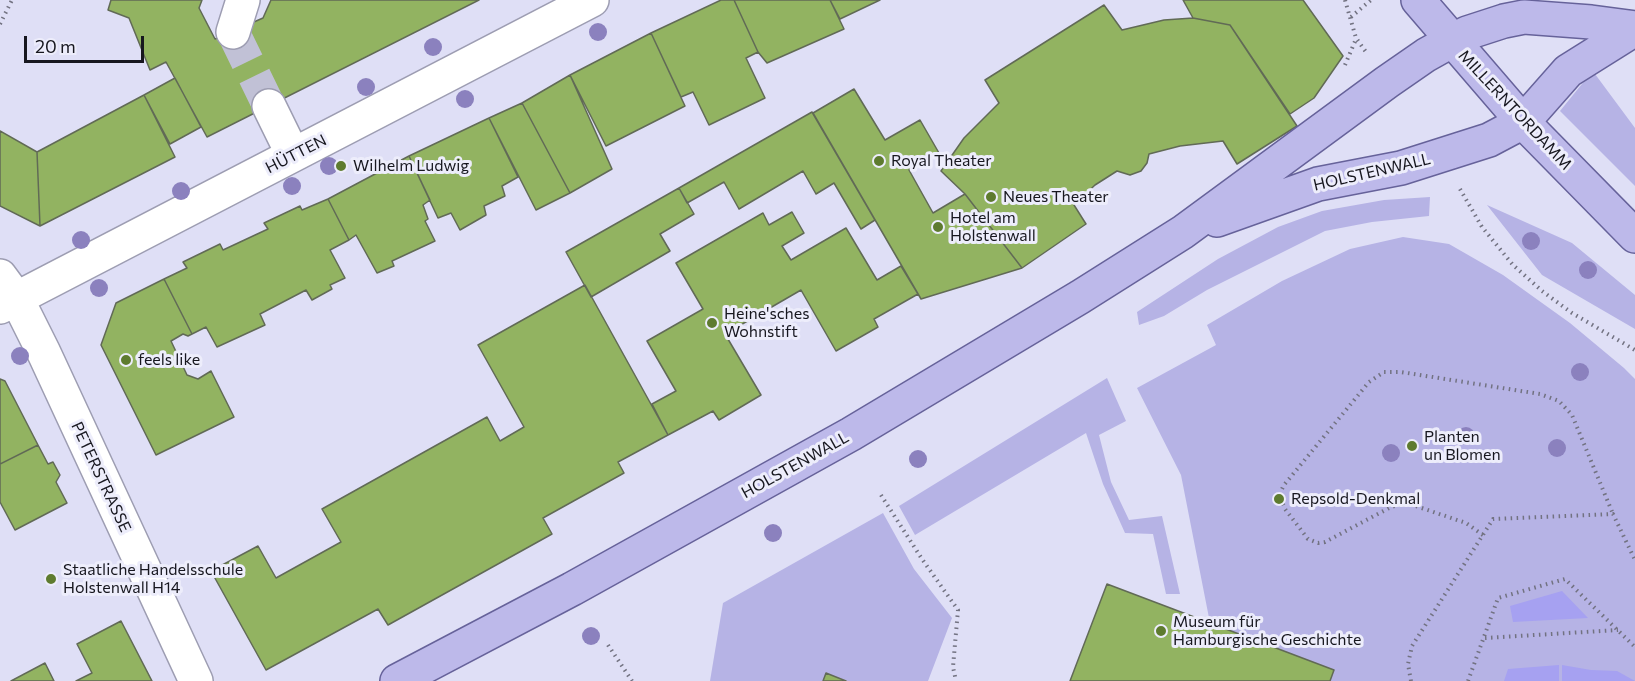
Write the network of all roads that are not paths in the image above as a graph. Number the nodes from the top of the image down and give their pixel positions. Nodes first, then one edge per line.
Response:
1 (243, 0) edge
2 (592, 0) edge
3 (1418, 0) edge
4 (1613, 0) edge
5 (1635, 28) edge
6 (232, 32) tunnel mouth
7 (1451, 41) junction
8 (269, 106) tunnel mouth
9 (1523, 122) junction
10 (293, 155) junction
11 (1183, 232) junction
12 (1635, 236) edge
13 (6, 294) edge
14 (196, 681) edge
15 (397, 681) edge

1 - 6 street
2 - 10 street, HÜTTEN
3 - 7 main road
4 - 5 main road
5 - 7 main road, MILLERNTORDAMM
5 - 9 main road, HOLSTENWALL
7 - 9 main road, MILLERNTORDAMM
7 - 11 main road, HOLSTENWALL
8 - 10 street
9 - 11 main road, HOLSTENWALL
9 - 12 main road, MILLERNTORDAMM
10 - 13 street, HÜTTEN
11 - 15 main road, HOLSTENWALL
13 - 14 street, PETERSTRASSE

